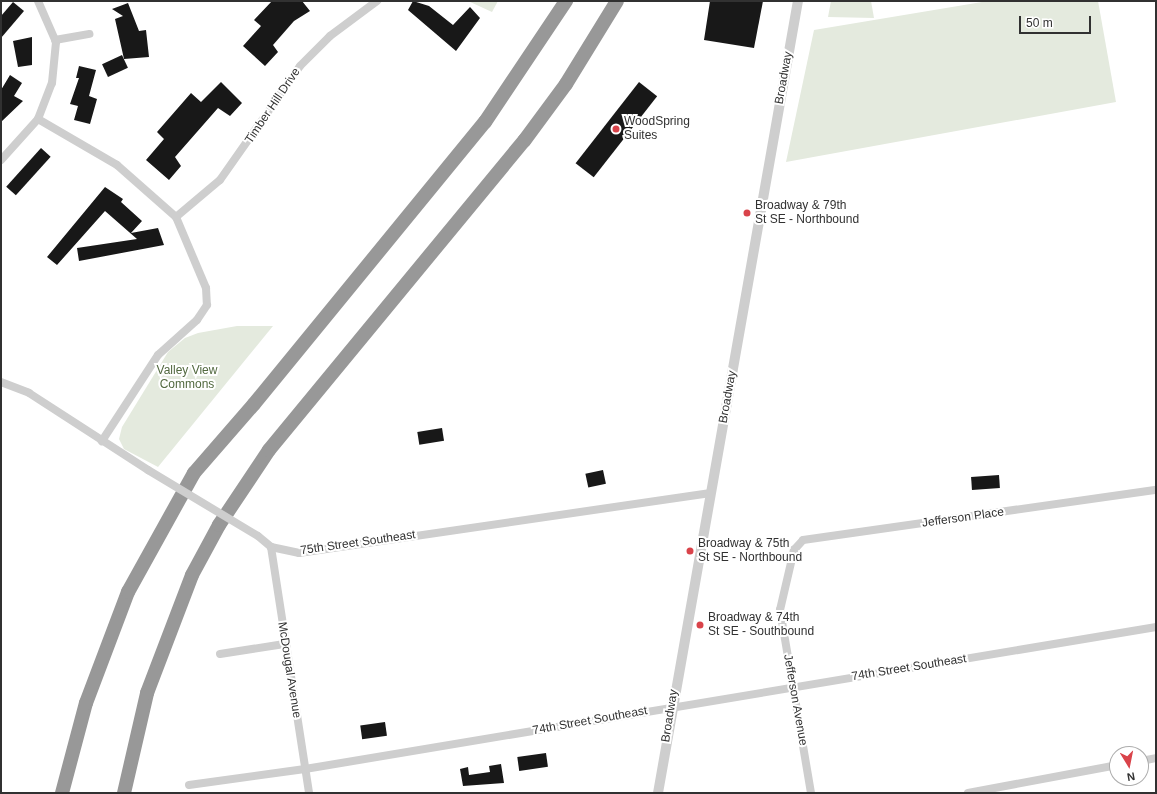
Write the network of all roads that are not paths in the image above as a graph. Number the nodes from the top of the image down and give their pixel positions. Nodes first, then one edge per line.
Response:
1 (38, 1) edge
2 (377, 1) edge
3 (566, 1) edge
4 (617, 1) edge
5 (798, 1) edge
6 (88, 34) dead end
7 (55, 40) junction
8 (38, 119) junction
9 (1, 160) edge
10 (176, 217) junction
11 (1, 382) edge
12 (102, 441) junction
13 (1156, 490) edge
14 (711, 493) junction
15 (803, 540) joint
16 (271, 547) junction
17 (1156, 627) edge
18 (284, 644) junction
19 (220, 654) dead end
20 (793, 687) junction
21 (671, 706) junction
22 (1109, 767) edge
23 (305, 769) junction
24 (189, 785) dead end
25 (62, 793) edge
26 (124, 793) edge
27 (309, 793) edge
28 (658, 793) edge
29 (811, 793) edge
30 (968, 793) edge

1 - 7 street
2 - 10 street, Timber Hill Drive
3 - 25 highway
4 - 26 highway
5 - 14 street, Broadway
6 - 7 street
7 - 8 street
8 - 9 street
8 - 10 street
10 - 12 street
11 - 12 street, 75th Street Southeast
12 - 16 street, 75th Street Southeast, bridge
13 - 15 street, Jefferson Place
14 - 16 street, 75th Street Southeast
14 - 21 street, Broadway
15 - 20 street, Jefferson Avenue
16 - 18 street, McDougal Avenue
17 - 20 street, 74th Street Southeast
18 - 19 street
18 - 23 street, McDougal Avenue
20 - 21 street, 74th Street Southeast
20 - 29 street, Jefferson Avenue
21 - 23 street, 74th Street Southeast
21 - 28 street, Broadway
22 - 30 street
23 - 24 street, 74th Street Southeast
23 - 27 street, McDougal Avenue

